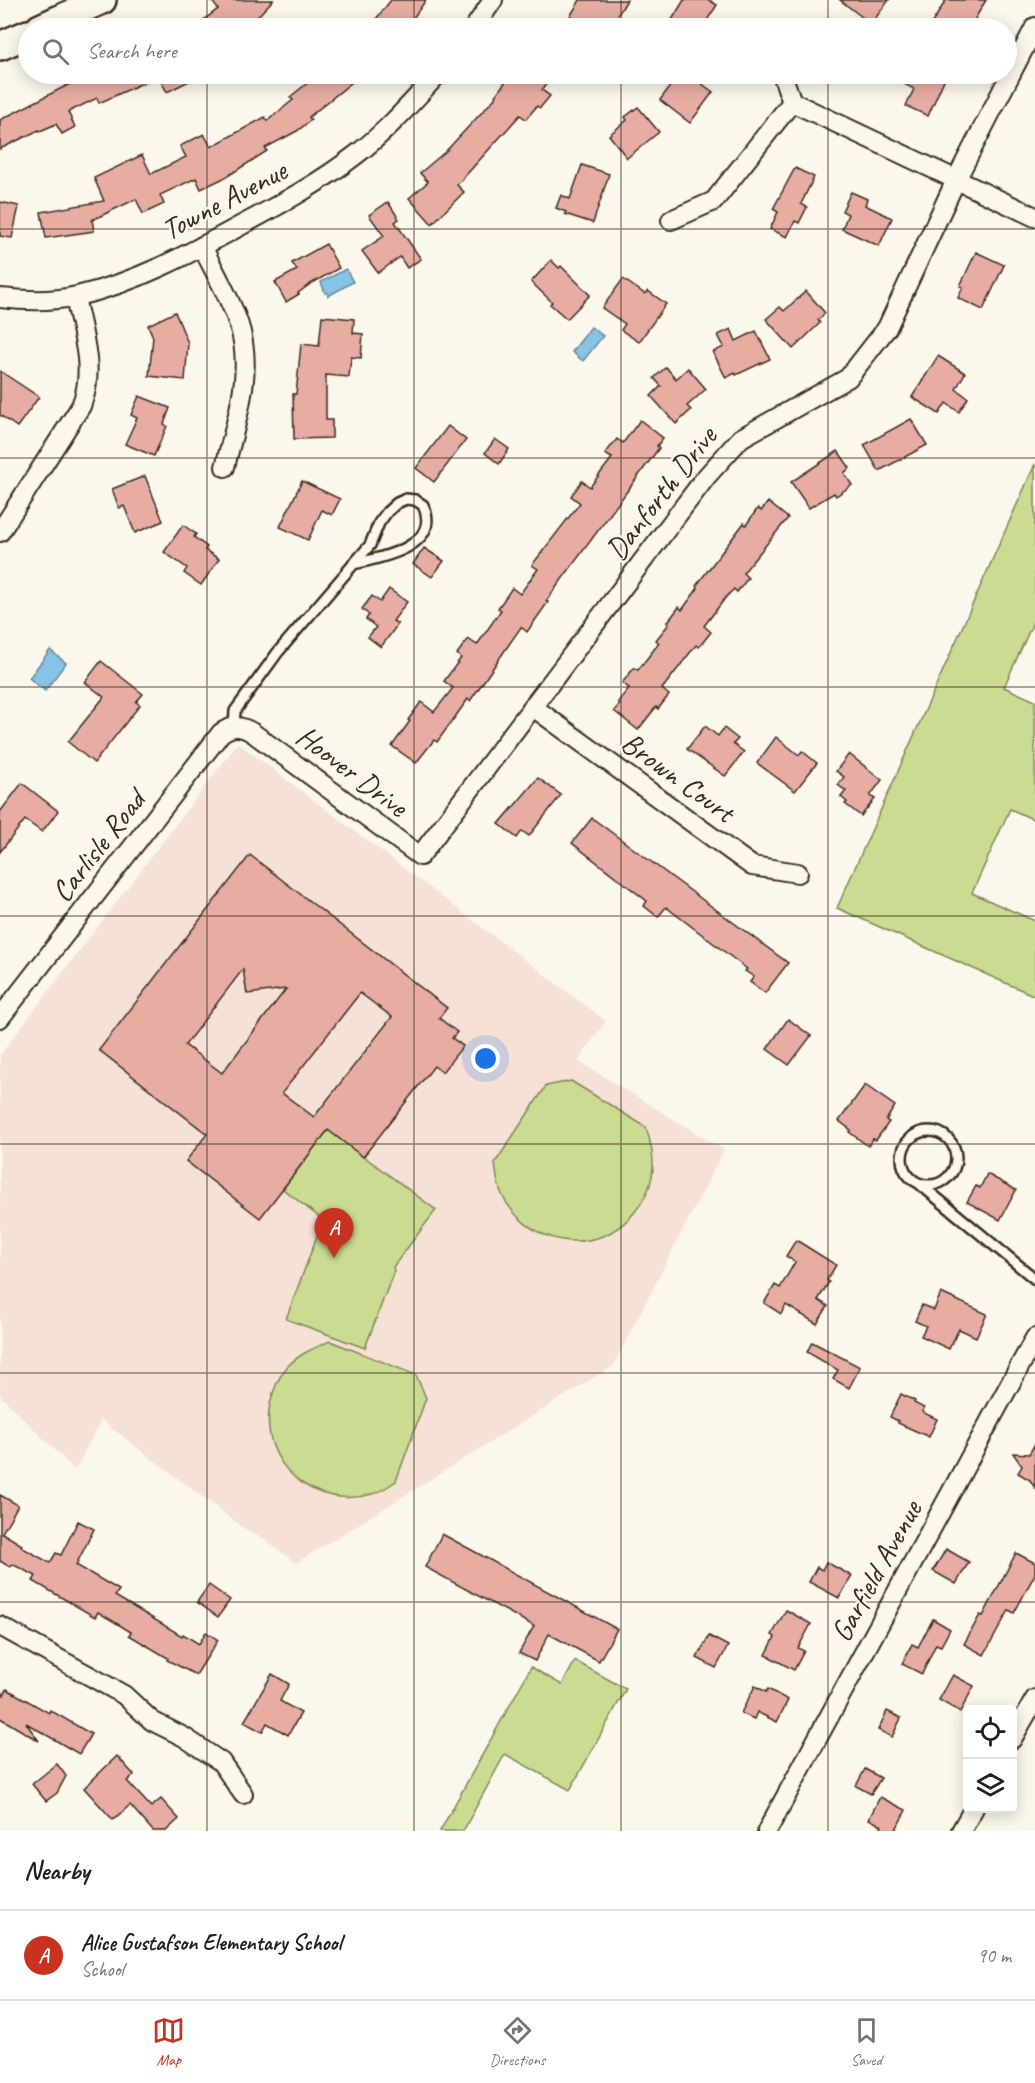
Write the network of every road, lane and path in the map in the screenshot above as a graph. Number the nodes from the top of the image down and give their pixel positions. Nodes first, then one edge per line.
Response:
1 (102, 0) edge
2 (493, 0) edge
3 (62, 18) edge
4 (481, 18) edge
5 (1035, 27) edge
6 (18, 38) edge
7 (0, 46) edge
8 (1017, 62) edge
9 (429, 84) edge
10 (786, 84) edge
11 (1006, 84) edge
12 (792, 102) junction
13 (956, 180) junction
14 (1035, 217) edge
15 (671, 220) dead end
16 (202, 246) junction
17 (75, 297) junction
18 (0, 298) edge
19 (225, 467) dead end
20 (0, 532) edge
21 (353, 564) junction
22 (533, 707) junction
23 (242, 728) junction
24 (420, 856) joint
25 (798, 873) dead end
26 (0, 1018) edge
27 (920, 1184) junction
28 (1035, 1278) edge
29 (1035, 1338) edge
30 (0, 1626) edge
31 (1035, 1699) edge
32 (1017, 1730) edge
33 (243, 1794) dead end
34 (972, 1813) edge
35 (767, 1831) edge
36 (962, 1831) edge

1 - 3 street
2 - 4 street
5 - 8 street, Danforth Drive
6 - 7 street
9 - 16 street, Towne Avenue
10 - 12 street
11 - 13 street, Danforth Drive
12 - 13 street
12 - 15 street
13 - 14 street
13 - 22 street, Danforth Drive
16 - 17 street, Towne Avenue
16 - 19 street
17 - 18 street, Towne Avenue
17 - 20 street
21 - 21 lane
21 - 23 lane
22 - 24 street, Danforth Drive
22 - 25 street, Brown Court
23 - 24 street, Hoover Drive
23 - 26 street, Carlisle Road
27 - 27 lane
27 - 28 lane
29 - 35 street, Garfield Avenue
30 - 33 street
31 - 32 street
34 - 36 street

